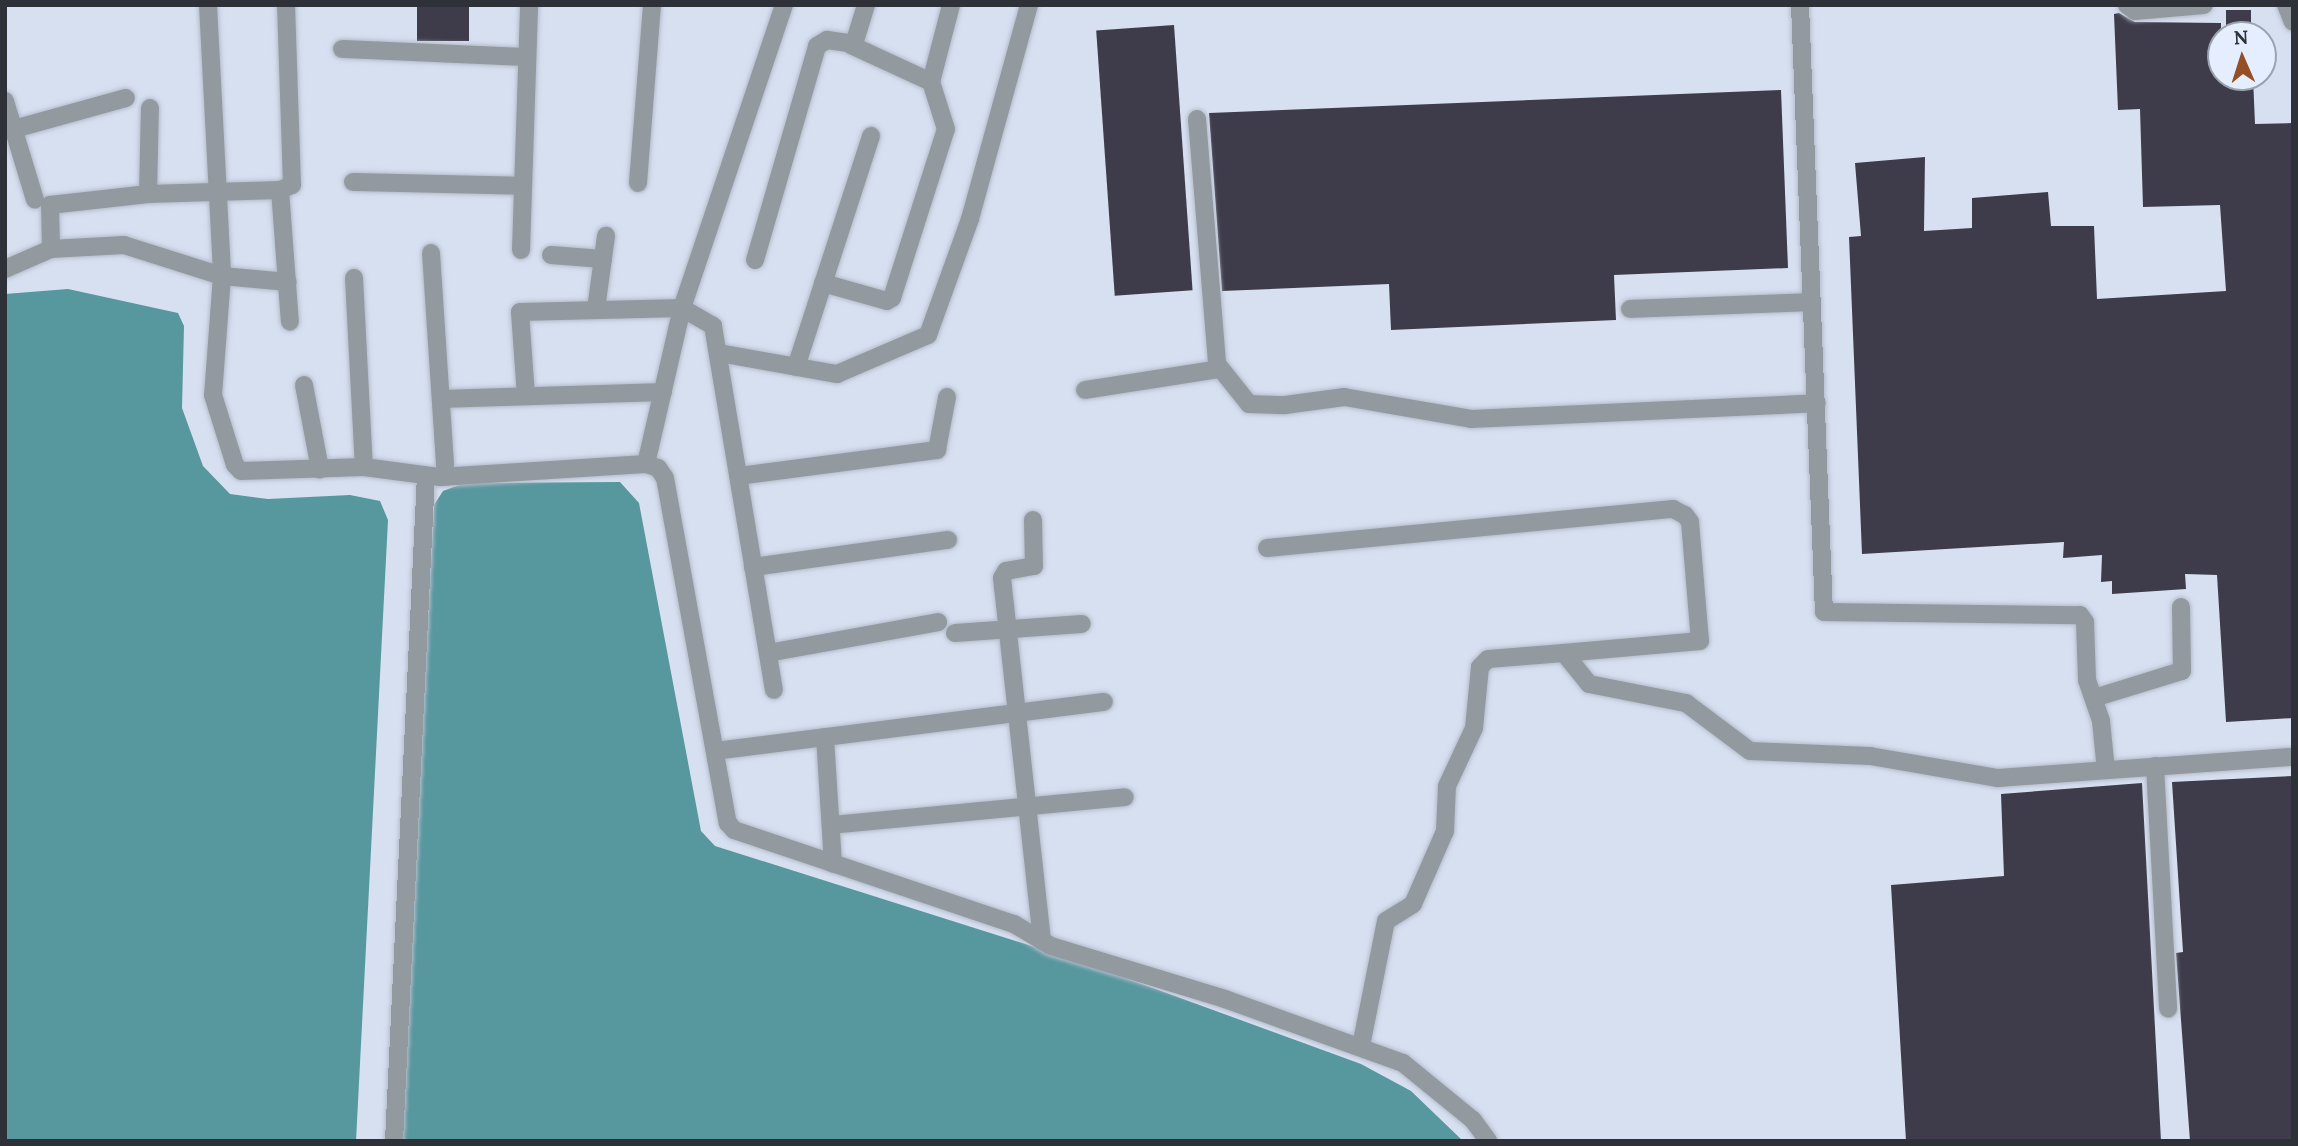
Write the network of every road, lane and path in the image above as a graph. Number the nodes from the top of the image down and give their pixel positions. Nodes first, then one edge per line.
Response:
1 (208, 5) edge
2 (286, 5) edge
3 (529, 5) edge
4 (652, 5) edge
5 (784, 5) edge
6 (866, 5) edge
7 (951, 5) edge
8 (1029, 5) edge
9 (1800, 5) edge
10 (2127, 5) edge
11 (2204, 5) edge
12 (2286, 5) edge
13 (2293, 22) edge
14 (850, 45) junction
15 (342, 49) dead end
16 (527, 57) junction
17 (931, 82) junction
18 (126, 98) dead end
19 (5, 101) edge
20 (150, 108) dead end
21 (1197, 119) dead end
22 (14, 129) junction
23 (871, 136) dead end
24 (353, 182) dead end
25 (638, 183) dead end
26 (523, 186) junction
27 (280, 190) junction
28 (218, 191) junction
29 (148, 194) junction
30 (35, 200) dead end
31 (606, 236) dead end
32 (51, 249) junction
33 (521, 250) dead end
34 (431, 253) dead end
35 (551, 255) dead end
36 (603, 259) junction
37 (755, 260) dead end
38 (5, 270) edge
39 (222, 276) junction
40 (354, 278) dead end
41 (288, 282) junction
42 (823, 283) junction
43 (1811, 302) junction
44 (682, 308) junction
45 (596, 309) junction
46 (1630, 309) dead end
47 (290, 322) dead end
48 (719, 353) junction
49 (796, 367) junction
50 (1219, 369) junction
51 (304, 385) dead end
52 (1085, 390) dead end
53 (663, 392) junction
54 (526, 396) junction
55 (947, 397) dead end
56 (441, 399) junction
57 (1817, 402) junction
58 (646, 464) junction
59 (364, 467) junction
60 (320, 469) junction
61 (739, 475) junction
62 (426, 476) junction
63 (446, 477) junction
64 (1032, 520) dead end
65 (948, 540) dead end
66 (1267, 548) dead end
67 (753, 567) junction
68 (2180, 607) dead end
69 (938, 622) dead end
70 (1082, 624) dead end
71 (1008, 631) junction
72 (955, 633) dead end
73 (768, 653) junction
74 (1564, 653) junction
75 (774, 691) dead end
76 (2094, 698) junction
77 (1104, 702) dead end
78 (1017, 713) junction
79 (825, 737) junction
80 (715, 751) junction
81 (2293, 757) edge
82 (2155, 766) junction
83 (2106, 770) junction
84 (1125, 797) dead end
85 (1027, 805) junction
86 (831, 825) junction
87 (833, 864) junction
88 (1042, 941) junction
89 (2168, 1009) dead end
90 (1361, 1046) junction
91 (394, 1141) edge
92 (1488, 1141) edge

1 - 28 street
2 - 27 street
3 - 16 street
4 - 25 street
5 - 44 street
6 - 14 street
7 - 17 street
8 - 49 street
9 - 43 street
10 - 11 street
12 - 13 street
14 - 17 street
14 - 37 street
15 - 16 street
16 - 26 street
17 - 42 street
18 - 22 street
19 - 22 street
20 - 29 street
21 - 50 street
22 - 30 street
23 - 42 street
24 - 26 street
26 - 33 street
27 - 28 street
27 - 41 street
28 - 29 street
28 - 39 street
29 - 32 street
31 - 36 street
32 - 38 street
32 - 39 street
34 - 56 street
35 - 36 street
36 - 45 street
39 - 41 street
39 - 60 street
40 - 59 street
41 - 47 street
42 - 49 street
43 - 46 street
43 - 57 street
44 - 45 street
44 - 48 street
44 - 53 street
45 - 54 street
48 - 49 street
48 - 61 street
50 - 52 street
50 - 57 street
51 - 60 street
53 - 54 street
53 - 58 street
54 - 56 street
55 - 61 street
56 - 63 street
57 - 76 street
58 - 63 street
58 - 80 street
59 - 60 street
59 - 62 street
61 - 67 street
62 - 63 street
62 - 91 street
64 - 71 street
65 - 67 street
66 - 74 street
67 - 73 street
68 - 76 street
69 - 73 street
70 - 71 street
71 - 72 street
71 - 78 street
73 - 75 street
74 - 83 street
74 - 90 street
76 - 83 street
77 - 78 street
78 - 79 street
78 - 85 street
79 - 80 street
79 - 86 street
80 - 87 street
81 - 82 street
82 - 83 street
82 - 89 street
84 - 85 street
85 - 86 street
85 - 88 street
86 - 87 street
87 - 88 street
88 - 90 street
90 - 92 street

